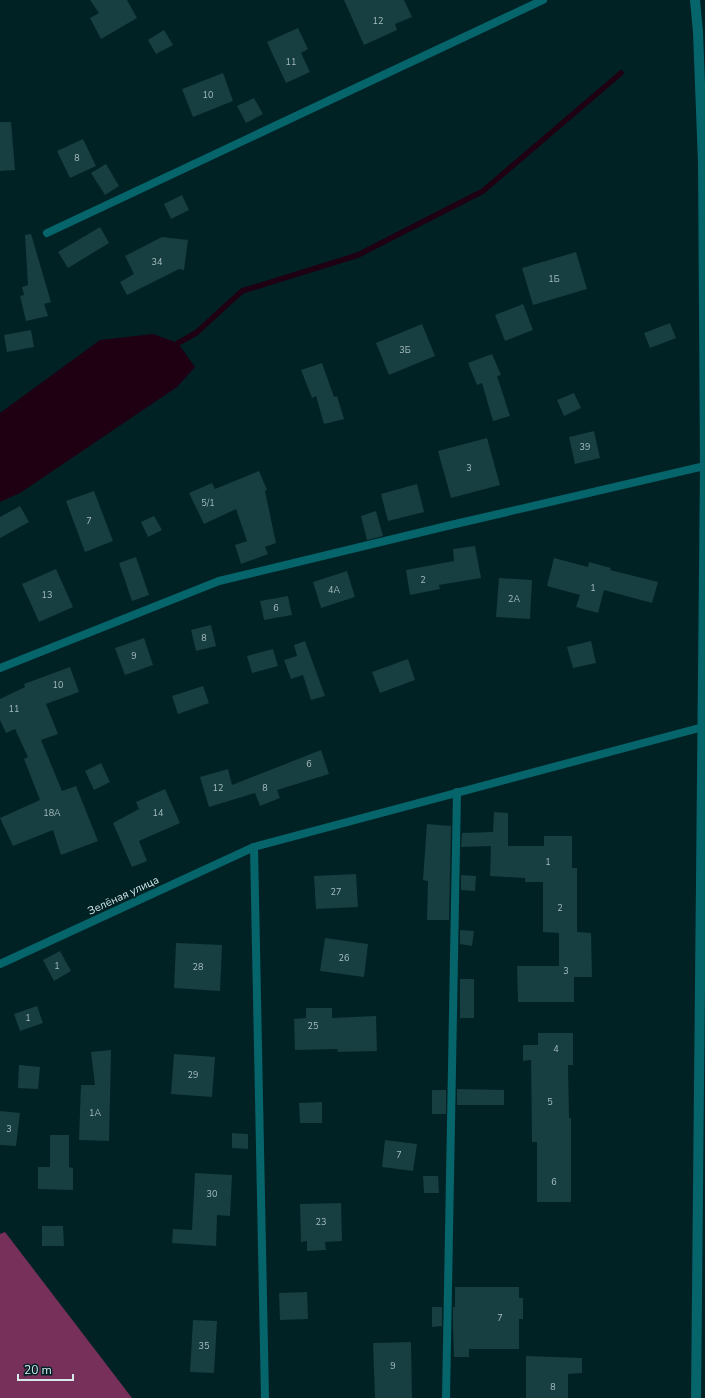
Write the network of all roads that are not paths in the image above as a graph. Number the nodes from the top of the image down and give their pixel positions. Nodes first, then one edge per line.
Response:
1 (543, 0) edge
2 (694, 0) edge
3 (47, 233) dead end
4 (704, 466) edge
5 (0, 668) edge
6 (703, 727) junction
7 (456, 792) junction
8 (254, 847) junction
9 (0, 964) edge
10 (265, 1398) edge
11 (446, 1398) edge
12 (696, 1398) edge

1 - 3 lane
2 - 4 street
4 - 5 lane
4 - 6 street
6 - 7 lane, Зелёная улица
6 - 12 street
7 - 8 lane, Зелёная улица
7 - 11 lane
8 - 9 lane, Зелёная улица
8 - 10 lane

